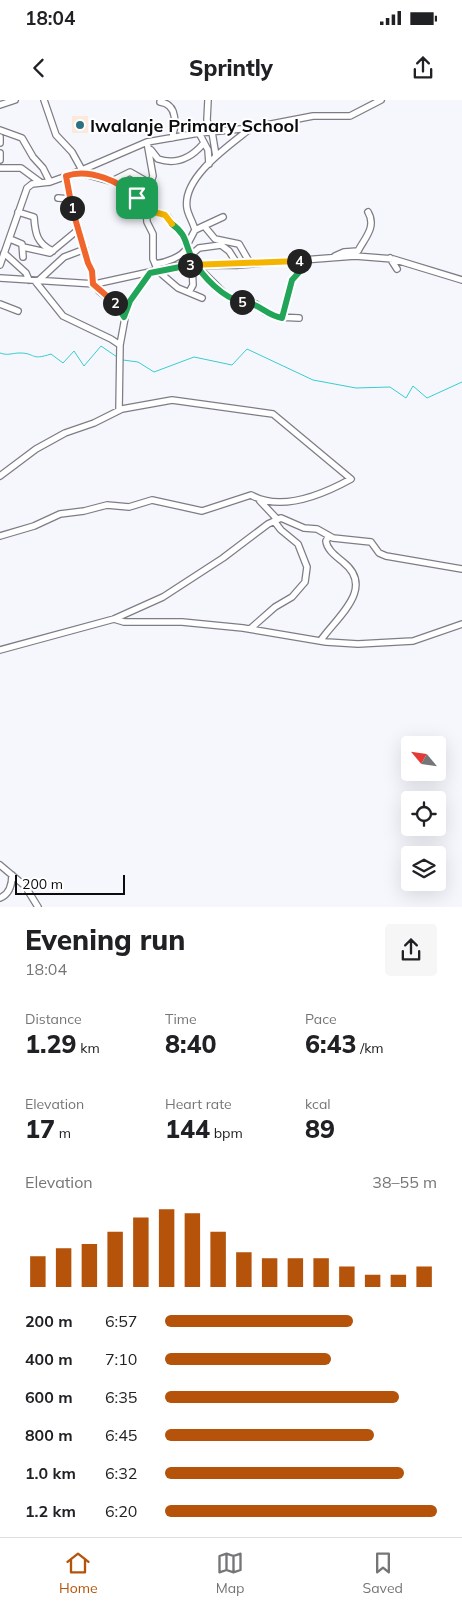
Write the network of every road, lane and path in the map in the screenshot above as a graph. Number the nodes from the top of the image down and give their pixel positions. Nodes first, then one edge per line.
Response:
1 (14, 100) edge
2 (44, 100) edge
3 (208, 100) edge
4 (381, 100) edge
5 (160, 102) dead end
6 (0, 105) edge
7 (251, 128) junction
8 (0, 130) edge
9 (211, 132) junction
10 (199, 133) junction
11 (0, 137) edge
12 (172, 138) junction
13 (0, 143) edge
14 (203, 144) junction
15 (148, 145) junction
16 (0, 154) edge
17 (216, 156) junction
18 (0, 160) edge
19 (209, 164) junction
20 (0, 168) edge
21 (80, 171) junction
22 (66, 176) junction
23 (112, 181) junction
24 (40, 182) junction
25 (50, 182) junction
26 (151, 184) junction
27 (58, 198) dead end
28 (70, 199) junction
29 (149, 210) junction
30 (18, 212) junction
31 (368, 212) dead end
32 (222, 217) dead end
33 (205, 227) junction
34 (79, 229) junction
35 (195, 230) junction
36 (10, 239) junction
37 (187, 246) junction
38 (23, 247) junction
39 (85, 249) junction
40 (53, 251) junction
41 (191, 255) junction
42 (2, 256) edge
43 (23, 257) dead end
44 (334, 258) junction
45 (390, 258) junction
46 (302, 261) junction
47 (155, 264) junction
48 (250, 264) junction
49 (0, 265) edge
50 (194, 265) junction
51 (238, 265) junction
52 (397, 269) dead end
53 (158, 271) junction
54 (150, 273) junction
55 (0, 278) edge
56 (462, 280) edge
57 (34, 281) junction
58 (94, 284) junction
59 (189, 292) junction
60 (202, 298) dead end
61 (0, 304) edge
62 (18, 311) dead end
63 (124, 317) junction
64 (282, 318) junction
65 (299, 318) dead end
66 (120, 345) junction
67 (119, 410) junction
68 (0, 476) edge
69 (260, 501) junction
70 (275, 520) junction
71 (0, 536) edge
72 (329, 536) junction
73 (462, 569) edge
74 (114, 619) junction
75 (462, 624) edge
76 (250, 628) junction
77 (321, 640) junction
78 (0, 650) edge
79 (0, 865) edge
80 (12, 875) junction
81 (0, 898) edge
82 (38, 907) edge

1 - 6 street
2 - 21 street
3 - 9 street
4 - 7 street
5 - 12 street
7 - 9 street
7 - 17 street
8 - 25 street
9 - 10 street
9 - 17 street
10 - 12 street
10 - 14 street
11 - 13 street
12 - 15 street
14 - 15 street
14 - 19 street
15 - 21 street
15 - 26 street
16 - 18 street
17 - 19 street
19 - 35 street
20 - 24 street
21 - 22 street
21 - 23 street
22 - 25 street
22 - 28 street
23 - 26 street
23 - 29 street
24 - 25 street
24 - 30 street
26 - 29 street
27 - 28 street
28 - 34 street
29 - 37 street
29 - 47 street
30 - 36 street
30 - 40 street
31 - 44 street
32 - 33 street
33 - 35 street
33 - 48 street
34 - 39 street
34 - 40 street
35 - 37 street
36 - 38 street
36 - 42 street
37 - 41 street
37 - 47 street
38 - 40 street
38 - 43 street
39 - 57 street
39 - 58 street
41 - 50 street
41 - 51 street
42 - 49 street
42 - 57 street
44 - 45 street
44 - 46 street
45 - 52 street
45 - 56 street
46 - 48 street
46 - 64 street
47 - 53 street
48 - 51 street
50 - 51 street
50 - 53 street
50 - 59 street
50 - 64 street
53 - 54 street
53 - 59 street
54 - 58 street
54 - 63 street
55 - 57 street
57 - 58 street
57 - 66 street
58 - 63 street
59 - 60 street
61 - 62 street
63 - 66 street
64 - 65 street
66 - 67 street
67 - 68 street
67 - 69 street
69 - 70 street
69 - 71 street
70 - 72 street
70 - 74 street
70 - 76 street
72 - 73 street
72 - 77 street
74 - 76 street
74 - 78 street
75 - 77 street
76 - 77 street
79 - 80 street
80 - 81 street
80 - 82 street

